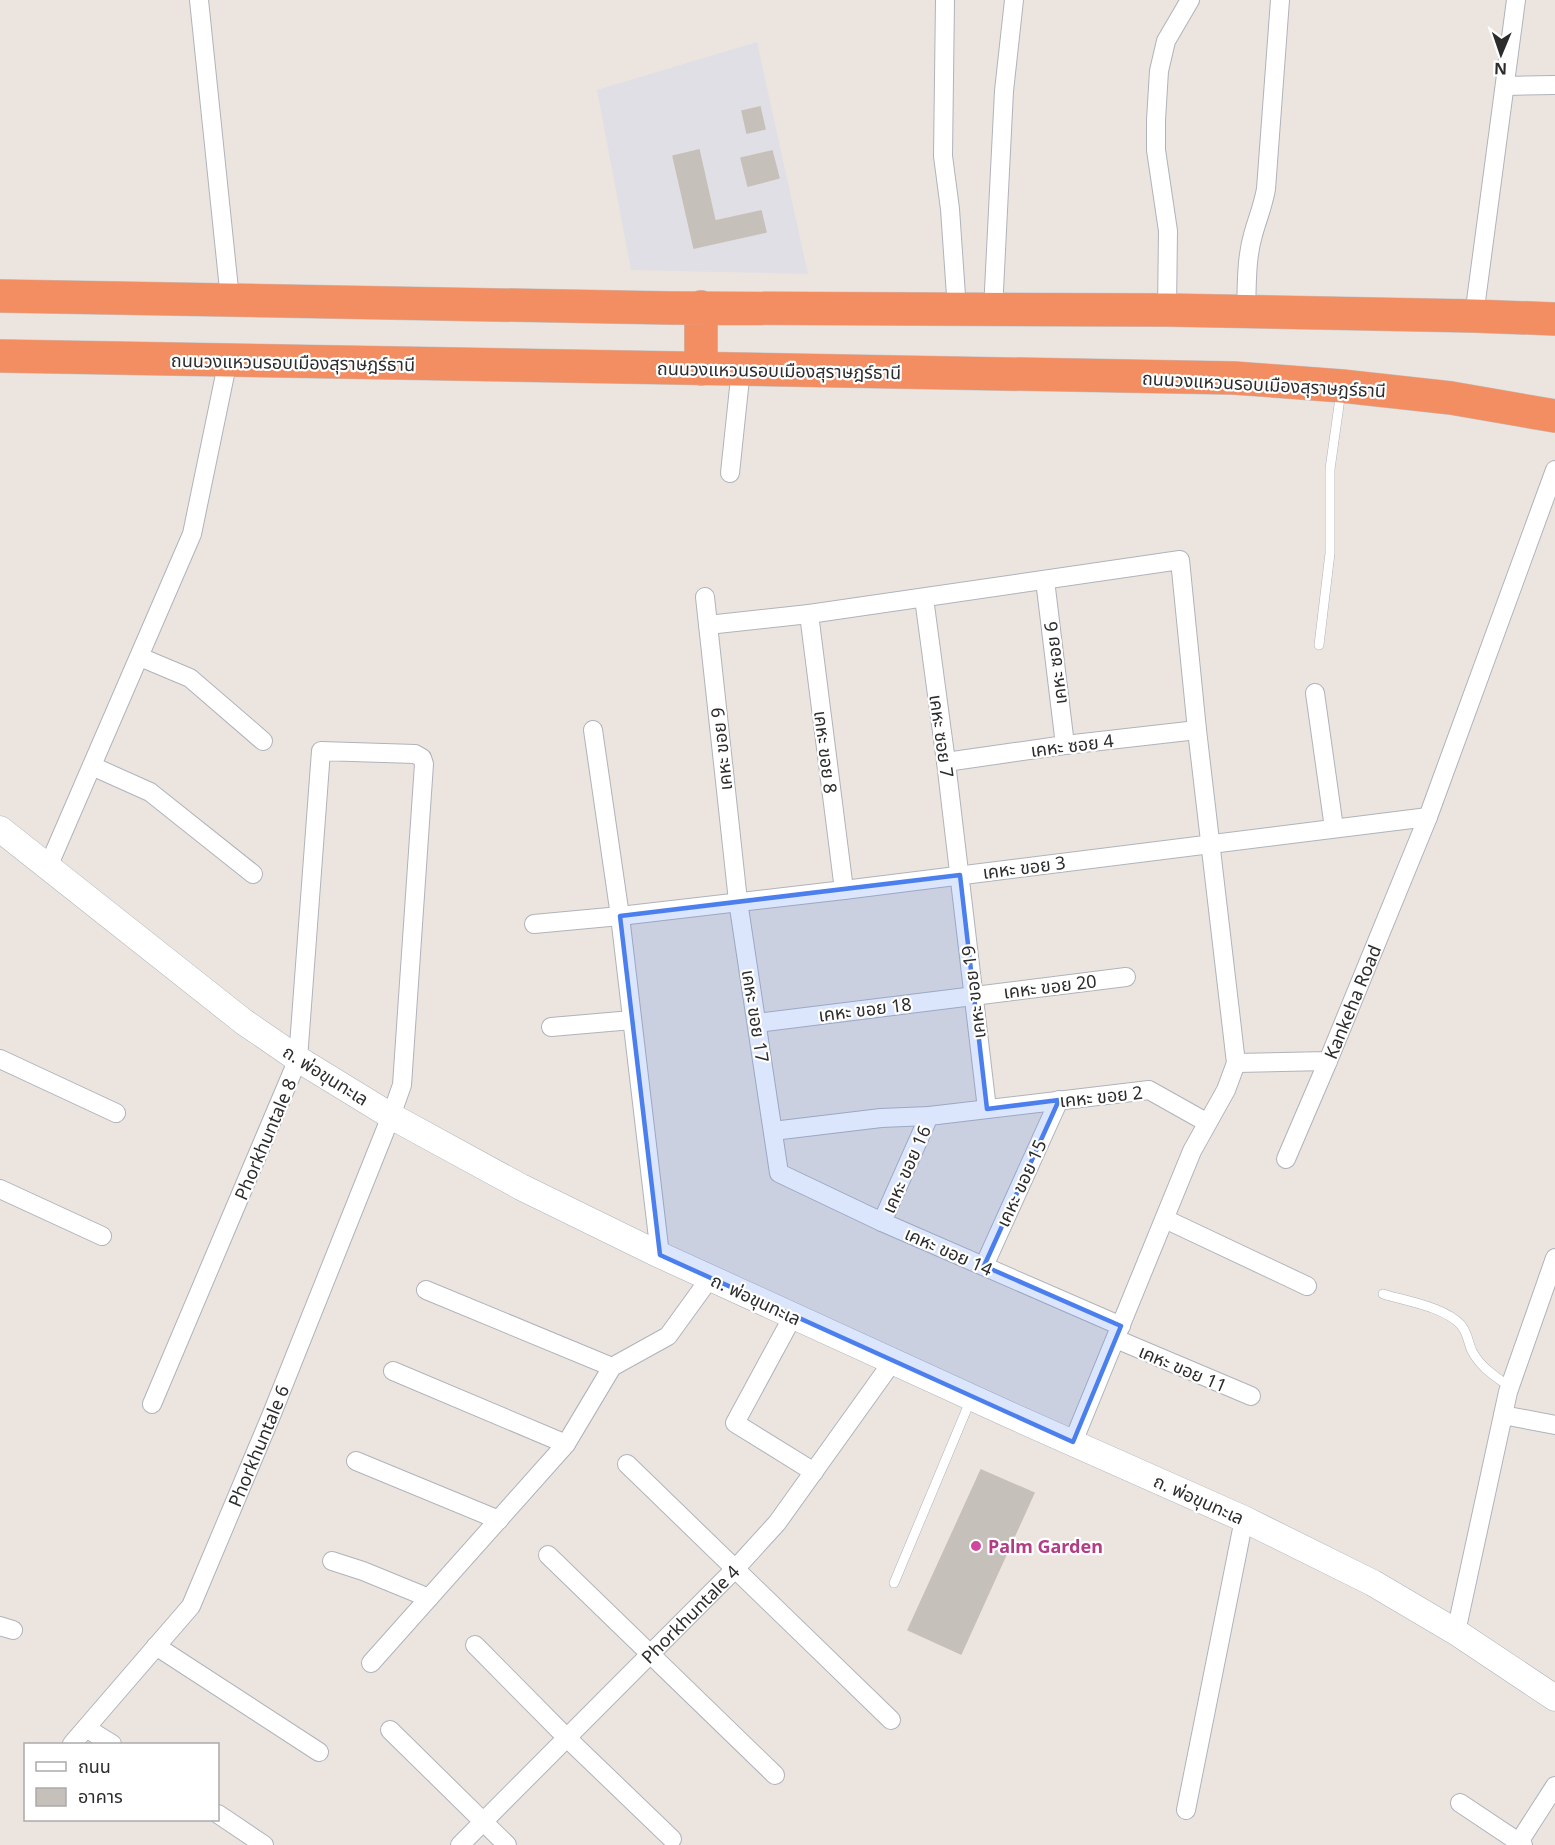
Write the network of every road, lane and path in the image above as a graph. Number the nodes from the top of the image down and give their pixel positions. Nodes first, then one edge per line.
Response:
1 (198, 0) edge
2 (945, 0) edge
3 (1014, 0) edge
4 (1190, 0) edge
5 (1280, 0) edge
6 (1516, 0) edge
7 (1555, 85) edge
8 (1505, 86) junction
9 (0, 296) edge
10 (230, 299) junction
11 (701, 308) junction
12 (957, 310) junction
13 (993, 310) junction
14 (1167, 310) junction
15 (1246, 311) junction
16 (1474, 316) junction
17 (1555, 319) edge
18 (0, 356) edge
19 (228, 360) junction
20 (701, 369) junction
21 (741, 369) junction
22 (1342, 386) junction
23 (1555, 416) edge
24 (1555, 470) edge
25 (730, 473) dead end
26 (1045, 580) junction
27 (705, 597) dead end
28 (924, 598) junction
29 (809, 614) junction
30 (708, 625) junction
31 (1319, 645) dead end
32 (140, 657) junction
33 (1316, 693) dead end
34 (593, 730) dead end
35 (1197, 730) junction
36 (263, 741) dead end
37 (1065, 745) junction
38 (321, 751) joint
39 (946, 762) junction
40 (92, 766) junction
41 (1428, 817) junction
42 (1334, 828) junction
43 (1, 831) edge
44 (1211, 843) junction
45 (48, 867) junction
46 (253, 874) dead end
47 (960, 875) junction
48 (844, 890) junction
49 (738, 902) junction
50 (620, 916) junction
51 (534, 924) dead end
52 (1126, 977) dead end
53 (974, 996) junction
54 (632, 1020) junction
55 (757, 1023) junction
56 (551, 1027) dead end
57 (0, 1059) edge
58 (298, 1059) junction
59 (1328, 1061) junction
60 (1236, 1063) junction
61 (1059, 1100) junction
62 (987, 1109) junction
63 (116, 1113) dead end
64 (391, 1116) junction
65 (929, 1116) junction
66 (1206, 1122) junction
67 (773, 1131) junction
68 (1286, 1159) dead end
69 (779, 1173) joint
70 (0, 1189) edge
71 (1165, 1219) junction
72 (882, 1222) junction
73 (102, 1236) dead end
74 (660, 1255) junction
75 (1555, 1258) edge
76 (984, 1266) junction
77 (710, 1278) junction
78 (1307, 1286) dead end
79 (426, 1290) dead end
80 (1383, 1294) dead end
81 (1548, 1298) edge
82 (793, 1316) junction
83 (1118, 1333) junction
84 (893, 1361) junction
85 (612, 1367) junction
86 (393, 1371) dead end
87 (1510, 1387) junction
88 (1251, 1396) dead end
89 (972, 1397) junction
90 (152, 1404) dead end
91 (1503, 1415) junction
92 (1555, 1425) edge
93 (1073, 1442) junction
94 (566, 1444) junction
95 (356, 1461) dead end
96 (627, 1464) dead end
97 (814, 1472) junction
98 (1244, 1519) junction
99 (499, 1520) junction
100 (548, 1555) dead end
101 (332, 1561) dead end
102 (736, 1568) junction
103 (894, 1582) dead end
104 (429, 1598) junction
105 (1455, 1632) junction
106 (475, 1645) dead end
107 (156, 1646) junction
108 (651, 1653) junction
109 (370, 1663) dead end
110 (1554, 1697) edge
111 (891, 1720) dead end
112 (86, 1728) junction
113 (390, 1730) dead end
114 (567, 1738) junction
115 (73, 1743) edge
116 (110, 1743) edge
117 (319, 1752) dead end
118 (775, 1775) dead end
119 (1555, 1786) edge
120 (1460, 1803) dead end
121 (1186, 1810) dead end
122 (219, 1815) edge
123 (483, 1822) junction
124 (672, 1839) dead end
125 (1521, 1844) edge
126 (264, 1845) edge
127 (460, 1845) edge
128 (507, 1845) edge

1 - 10 street
2 - 12 street
3 - 13 street
4 - 14 street
5 - 15 street
6 - 8 street
7 - 8 street
8 - 16 street
9 - 10 highway
10 - 11 highway
11 - 12 highway
11 - 20 highway
12 - 13 highway
13 - 14 highway
14 - 15 highway
15 - 16 highway
16 - 17 highway
18 - 19 highway, ถนนวงแหวนรอบเมืองสุราษฎร์ธานี
19 - 20 highway, ถนนวงแหวนรอบเมืองสุราษฎร์ธานี
19 - 32 street
20 - 21 highway, ถนนวงแหวนรอบเมืองสุราษฎร์ธานี
21 - 22 highway, ถนนวงแหวนรอบเมืองสุราษฎร์ธานี
21 - 25 street
22 - 23 highway, ถนนวงแหวนรอบเมืองสุราษฎร์ธานี
22 - 31 lane
24 - 41 street, Kankeha Road
26 - 28 street
26 - 35 street
26 - 37 street, เคหะ ซอย 6
27 - 30 street, เคหะ ขอย 9
28 - 29 street
28 - 39 street, เคหะ ซอย 7
29 - 30 street
29 - 48 street, เคหะ ขอย 8
30 - 49 street, เคหะ ขอย 9
32 - 36 street
32 - 40 street
33 - 42 street
34 - 50 street
35 - 37 street, เคหะ ซอย 4
35 - 44 street
37 - 39 street, เคหะ ซอย 4
38 - 58 street, Phorkhuntale 8
38 - 64 street, Phorkhuntale 6
39 - 47 street, เคหะ ซอย 7
40 - 45 street
40 - 46 street
41 - 42 street, เคหะ ขอย 3
41 - 59 street, Kankeha Road
42 - 44 street, เคหะ ขอย 3
43 - 45 street, ถ. พ่อขุนทะเล
44 - 47 street, เคหะ ขอย 3
44 - 60 street
45 - 58 street, ถ. พ่อขุนทะเล
47 - 48 street, เคหะ ขอย 3
47 - 53 street, เคหะ ขอย 19
48 - 49 street, เคหะ ขอย 3
49 - 50 street, เคหะ ขอย 3
49 - 55 street, เคหะ ขอย 17
50 - 51 street, เคหะ ขอย 3
50 - 54 street
52 - 53 street, เคหะ ขอย 20
53 - 55 street, เคหะ ขอย 18
53 - 62 street, เคหะ ขอย 19
54 - 56 street
54 - 74 street
55 - 67 street, เคหะ ขอย 17
57 - 63 street
58 - 64 street, ถ. พ่อขุนทะเล
58 - 90 street, Phorkhuntale 8
59 - 60 street, Kankeha Road
59 - 68 street
60 - 66 street
61 - 62 street, เคหะ ขอย 2
61 - 66 street, เคหะ ขอย 2
61 - 76 street, เคหะ ขอย 15
62 - 65 street
64 - 74 street, ถ. พ่อขุนทะเล
64 - 107 street, Phorkhuntale 6
65 - 67 street
65 - 72 street, เคหะ ขอย 16
66 - 71 street
67 - 69 street, เคหะ ขอย 17
69 - 72 street, เคหะ ขอย 14
70 - 73 street
71 - 78 street
71 - 83 street
72 - 76 street, เคหะ ขอย 14
74 - 77 street, ถ. พ่อขุนทะเล
75 - 81 street
76 - 83 street, เคหะ ขอย 14
77 - 82 street, ถ. พ่อขุนทะเล
77 - 85 street
79 - 85 street
80 - 87 lane
81 - 87 street
82 - 84 street, ถ. พ่อขุนทะเล
82 - 97 street
83 - 88 street, เคหะ ขอย 11
83 - 93 street
84 - 89 street, ถ. พ่อขุนทะเล
84 - 97 street, Phorkhuntale 4
85 - 94 street
86 - 94 street
87 - 91 street
89 - 93 street, ถ. พ่อขุนทะเล
89 - 103 lane
91 - 92 street
91 - 105 street
93 - 98 street, ถ. พ่อขุนทะเล
94 - 99 street
95 - 99 street
96 - 102 street
97 - 102 street, Phorkhuntale 4
98 - 105 street, ถ. พ่อขุนทะเล
98 - 121 street
99 - 104 street
100 - 108 street
101 - 104 street
102 - 108 street, Phorkhuntale 4
102 - 111 street
104 - 109 street
105 - 110 street, ถ. พ่อขุนทะเล
106 - 114 street
107 - 112 street, Phorkhuntale 6
107 - 117 street
108 - 114 street, Phorkhuntale 4
108 - 118 street
112 - 115 street, Phorkhuntale 6
112 - 116 street
113 - 123 street
114 - 123 street, Phorkhuntale 4
114 - 124 street
119 - 125 street
120 - 125 street
122 - 126 street
123 - 127 street, Phorkhuntale 4
123 - 128 street

